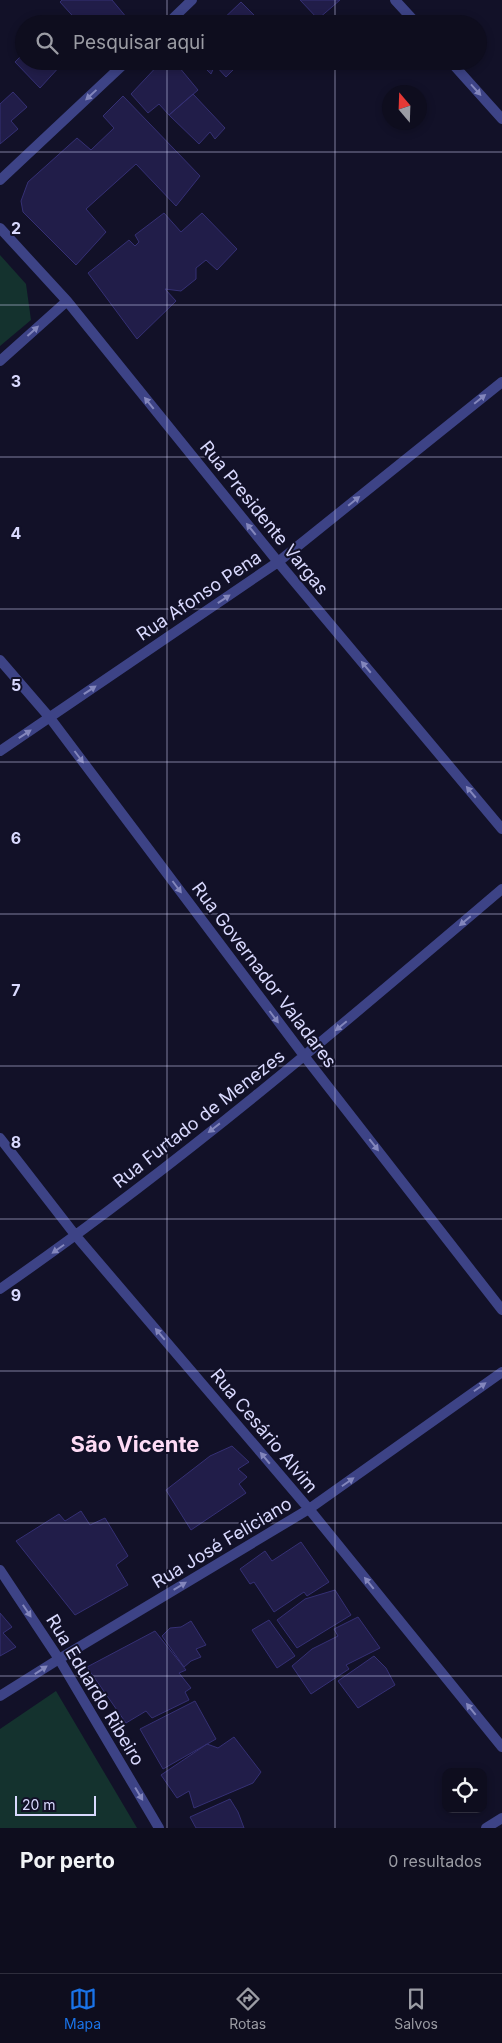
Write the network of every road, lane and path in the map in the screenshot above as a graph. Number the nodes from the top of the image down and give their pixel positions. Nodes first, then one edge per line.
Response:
1 (192, 0) edge
2 (395, 0) edge
3 (176, 15) edge
4 (409, 15) edge
5 (117, 70) edge
6 (458, 70) edge
7 (502, 119) edge
8 (0, 180) edge
9 (0, 228) edge
10 (66, 302) junction
11 (0, 361) edge
12 (502, 382) edge
13 (278, 562) junction
14 (0, 660) edge
15 (50, 718) junction
16 (0, 751) edge
17 (502, 829) edge
18 (502, 889) edge
19 (304, 1057) junction
20 (0, 1138) edge
21 (76, 1236) junction
22 (0, 1289) edge
23 (502, 1310) edge
24 (502, 1372) edge
25 (309, 1509) junction
26 (0, 1570) edge
27 (58, 1658) junction
28 (0, 1696) edge
29 (502, 1747) edge
30 (502, 1818) edge
31 (159, 1828) edge
32 (486, 1828) edge

1 - 3 street
2 - 4 street
5 -> 8 street
6 -> 7 street
9 - 10 street, Rua Presidente Vargas
11 -> 10 street
13 -> 10 street, Rua Presidente Vargas
13 -> 12 street, Rua Afonso Pena
15 -> 13 street, Rua Afonso Pena
17 -> 13 street, Rua Presidente Vargas
14 - 15 street, Rua Governador Valadares
16 -> 15 street, Rua Afonso Pena
15 -> 19 street, Rua Governador Valadares
18 -> 19 street, Rua Furtado de Menezes
19 -> 21 street, Rua Furtado de Menezes
19 -> 23 street, Rua Governador Valadares
20 - 21 street, Rua Cesário Alvim
21 -> 22 street, Rua Furtado de Menezes
25 -> 21 street, Rua Cesário Alvim
25 -> 24 street, Rua José Feliciano
27 -> 25 street, Rua José Feliciano
29 -> 25 street, Rua Cesário Alvim
26 -> 27 street, Rua Eduardo Ribeiro
28 -> 27 street, Rua José Feliciano
27 -> 31 street, Rua Eduardo Ribeiro
30 - 32 street

